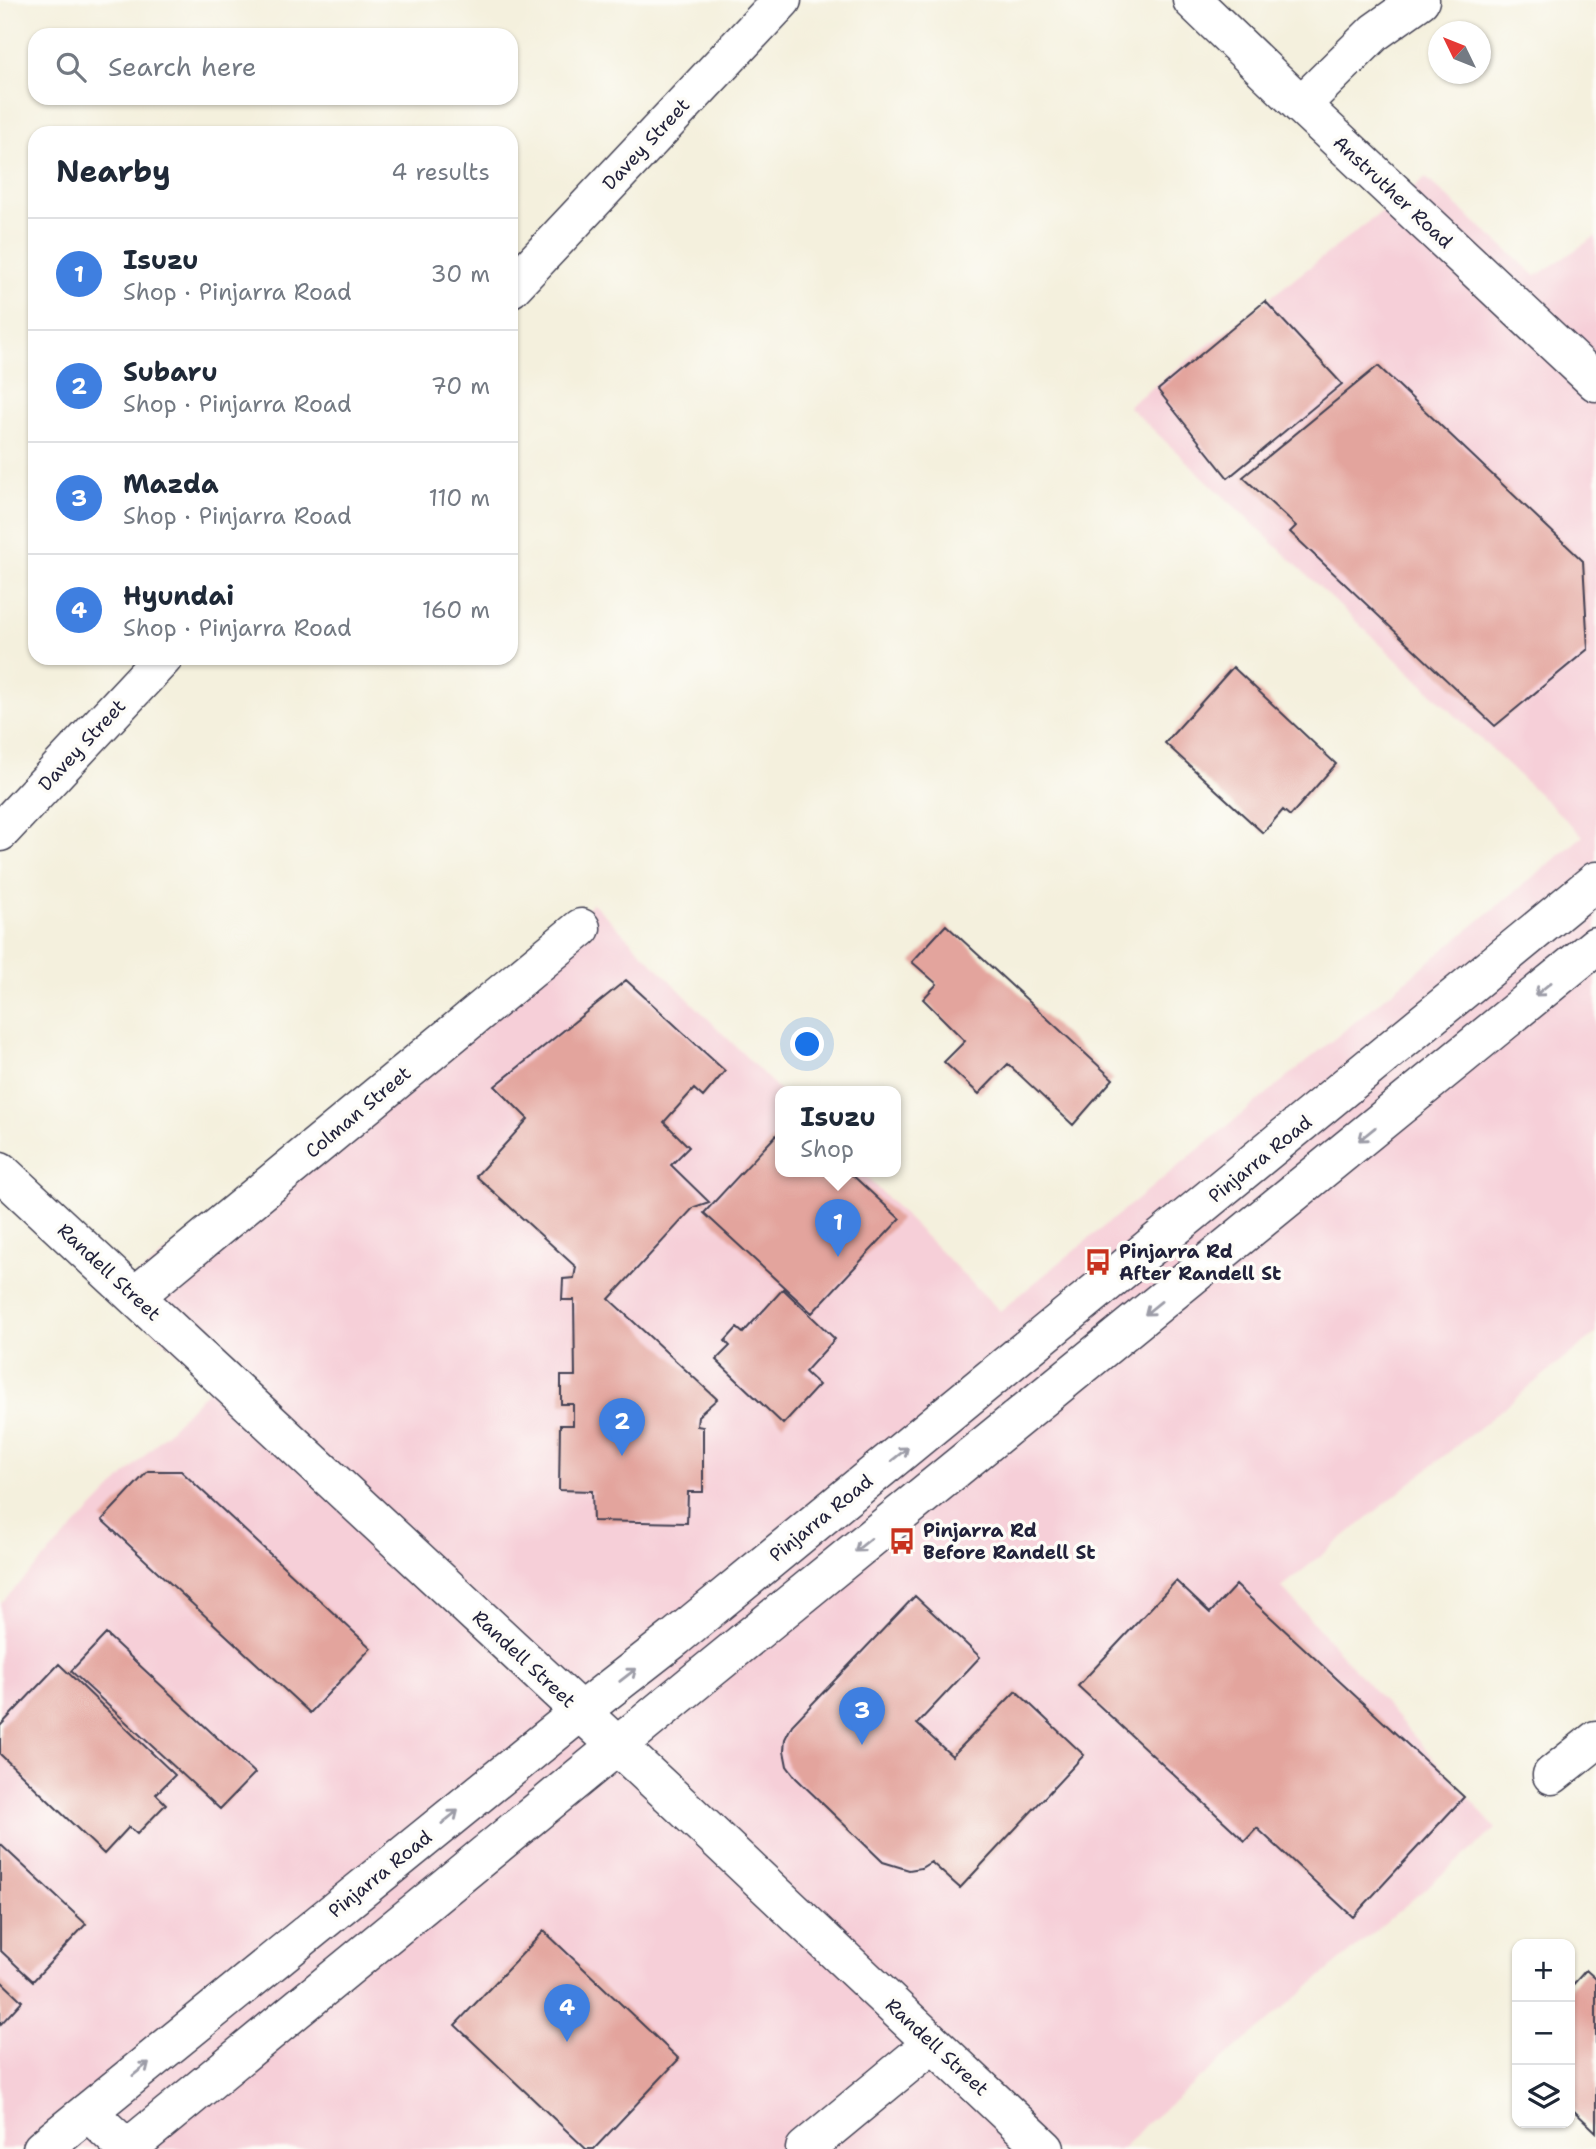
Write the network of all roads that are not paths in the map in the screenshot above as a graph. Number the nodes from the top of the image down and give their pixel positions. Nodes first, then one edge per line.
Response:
1 (782, 0) edge
2 (1192, 0) edge
3 (1420, 0) edge
4 (1301, 105) junction
5 (518, 281) edge
6 (1596, 382) edge
7 (156, 665) edge
8 (0, 832) edge
9 (1596, 881) edge
10 (582, 928) dead end
11 (1596, 946) edge
12 (0, 1171) edge
13 (135, 1296) junction
14 (580, 1712) junction
15 (1596, 1740) edge
16 (618, 1747) junction
17 (1552, 1775) dead end
18 (933, 2043) junction
19 (88, 2112) junction
20 (42, 2149) edge
21 (127, 2149) edge
22 (805, 2149) edge
23 (1045, 2149) edge

1 - 5 main road, Davey Street
2 - 4 main road, Anstruther Road
3 - 4 main road
4 - 6 main road, Anstruther Road
7 - 8 main road, Davey Street
14 -> 9 main road, Pinjarra Road
10 - 13 main road, Colman Street
11 -> 16 main road
12 - 13 main road, Randell Street
13 - 14 main road, Randell Street
14 - 16 main road, Randell Street
19 -> 14 main road, Pinjarra Road
15 - 17 main road
16 - 18 main road, Randell Street
16 - 21 main road
18 - 22 main road
18 - 23 main road, Randell Street
19 - 20 main road, Pinjarra Road
19 - 21 main road

